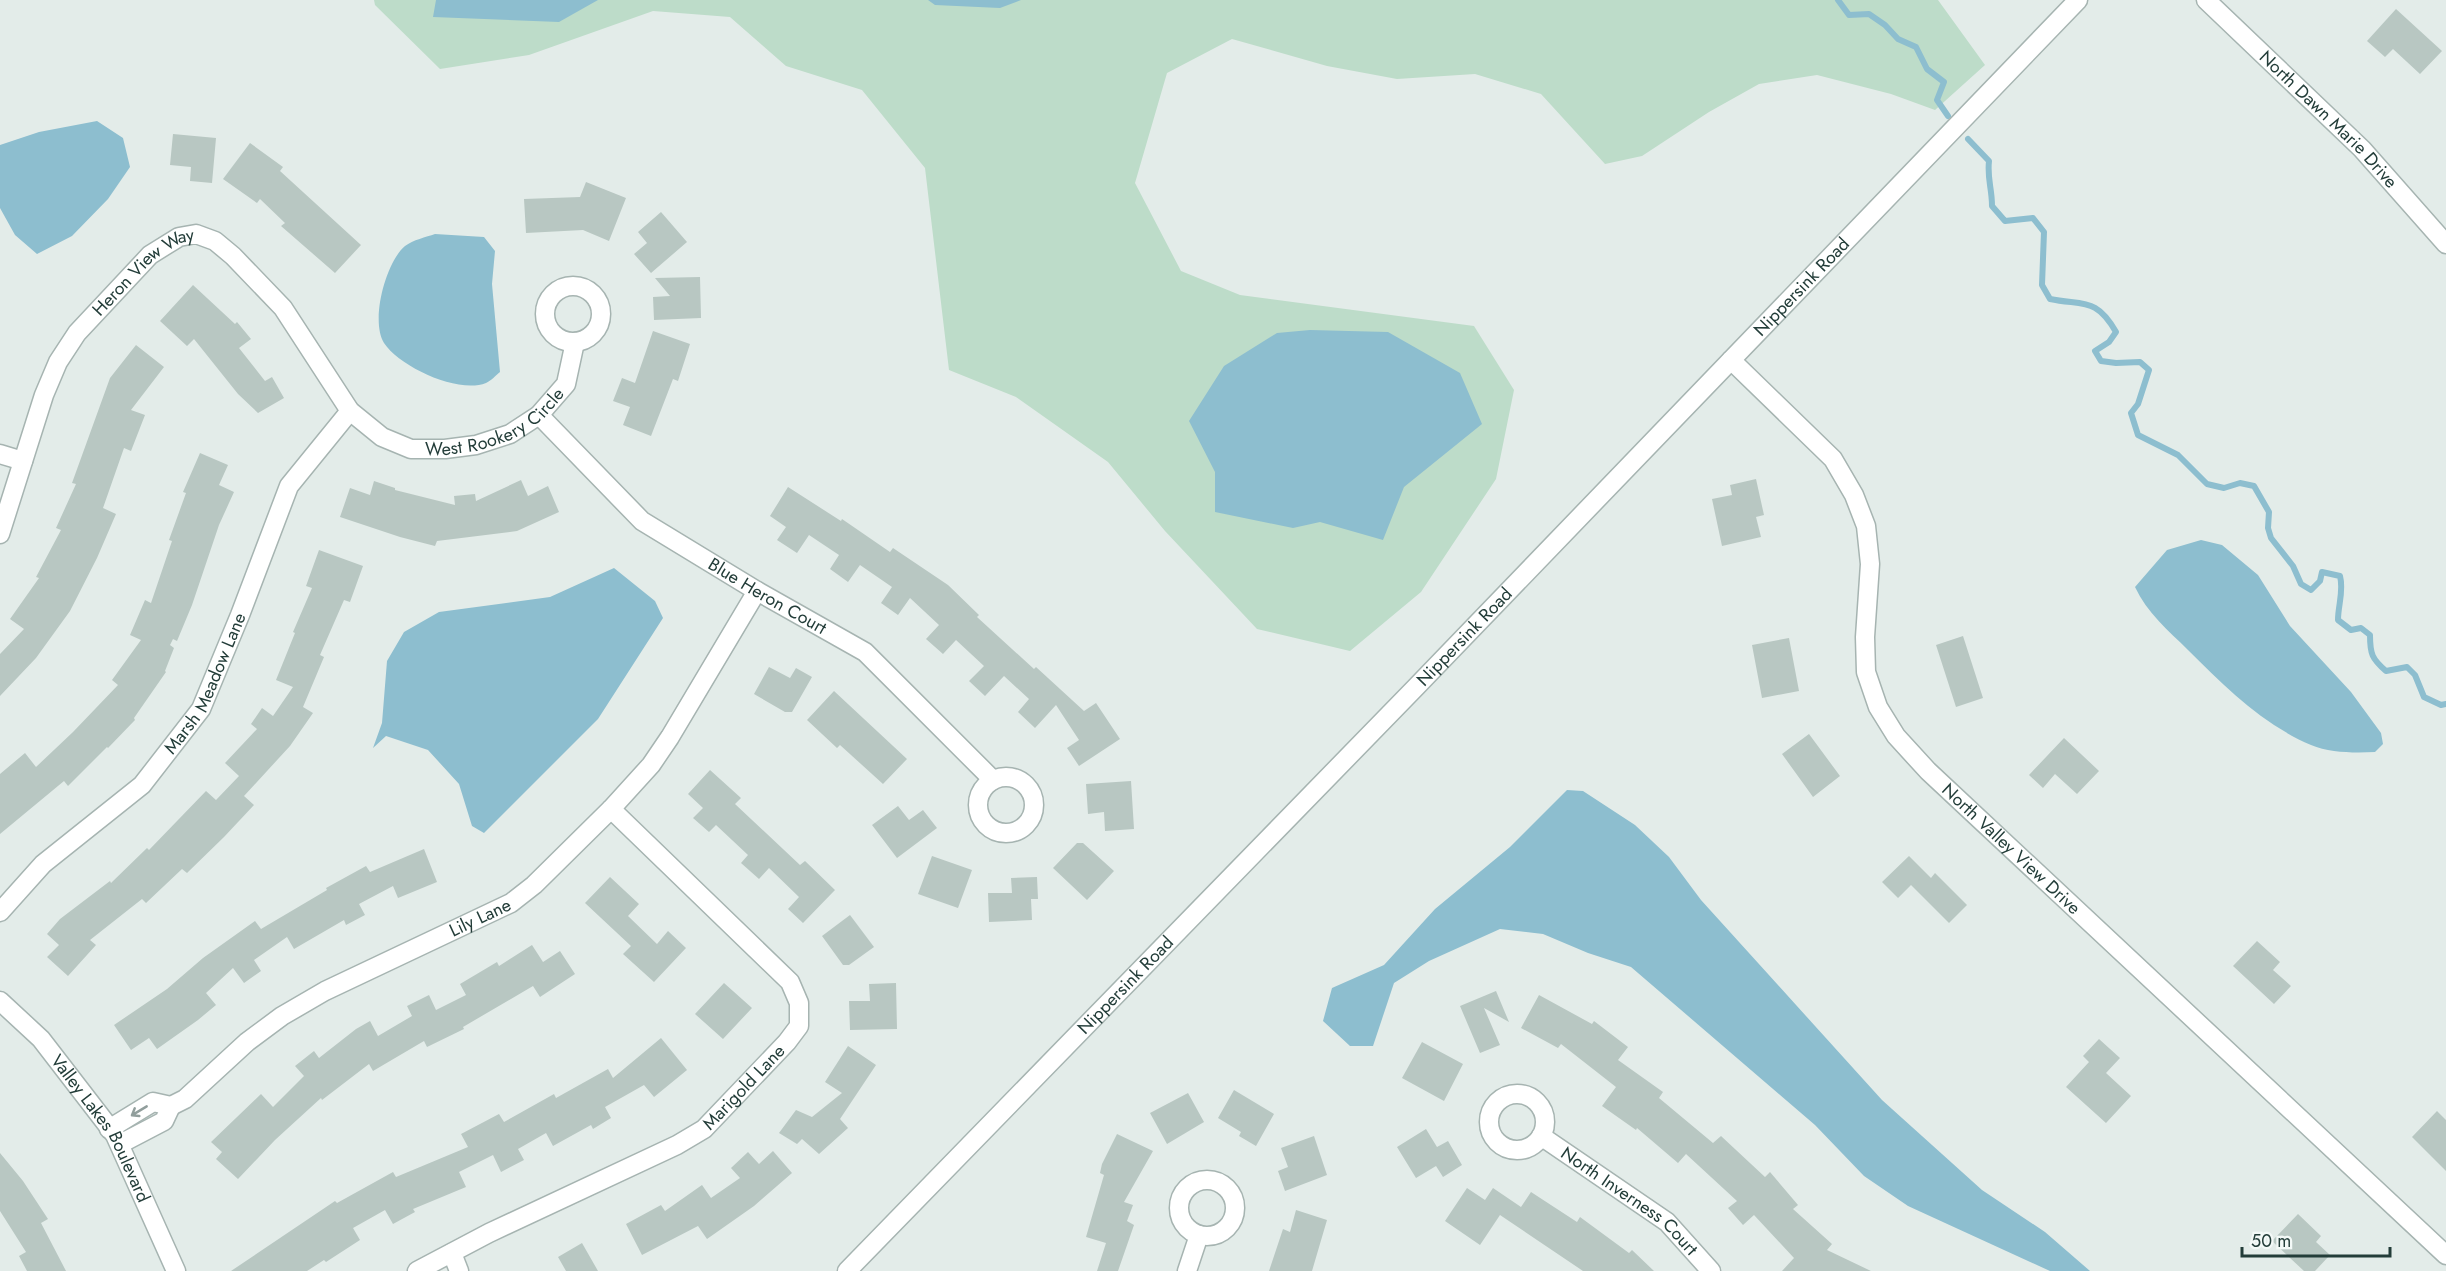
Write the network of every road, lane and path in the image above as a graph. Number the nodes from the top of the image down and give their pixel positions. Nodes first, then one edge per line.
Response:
1 (2078, 0) edge
2 (2206, 0) edge
3 (2446, 244) edge
4 (575, 342) dead end
5 (1731, 360) junction
6 (350, 411) junction
7 (539, 415) junction
8 (0, 454) edge
9 (23, 461) junction
10 (0, 534) edge
11 (757, 591) junction
12 (993, 780) dead end
13 (611, 809) junction
14 (0, 912) edge
15 (0, 1001) edge
16 (171, 1106) junction
17 (109, 1129) junction
18 (1541, 1136) dead end
19 (120, 1144) junction
20 (1199, 1235) dead end
21 (452, 1253) junction
22 (2446, 1255) edge
23 (176, 1271) edge
24 (417, 1271) edge
25 (459, 1271) edge
26 (847, 1271) edge
27 (1187, 1271) edge
28 (1711, 1271) edge

1 - 5 street, Nippersink Road
2 - 3 street, North Dawn Marie Drive
4 - 7 street, West Rookery Circle
5 - 22 street, North Valley View Drive
5 - 26 street, Nippersink Road
6 - 7 street, West Rookery Circle
6 - 9 street, Heron View Way
6 - 14 street, Marsh Meadow Lane
7 - 11 street, Blue Heron Court
8 - 9 street
9 - 10 street, Heron View Way
11 - 12 street, Blue Heron Court
11 - 13 street, Lily Lane
13 - 16 street, Lily Lane
13 - 21 street, Marigold Lane
15 - 17 street, Valley Lakes Boulevard
16 -> 17 street
16 - 19 street, Lily Lane
17 - 19 street, Valley Lakes Boulevard
18 - 28 street, North Inverness Court
19 - 23 street, Valley Lakes Boulevard
20 - 27 street
21 - 24 street, Marigold Lane
21 - 25 street

